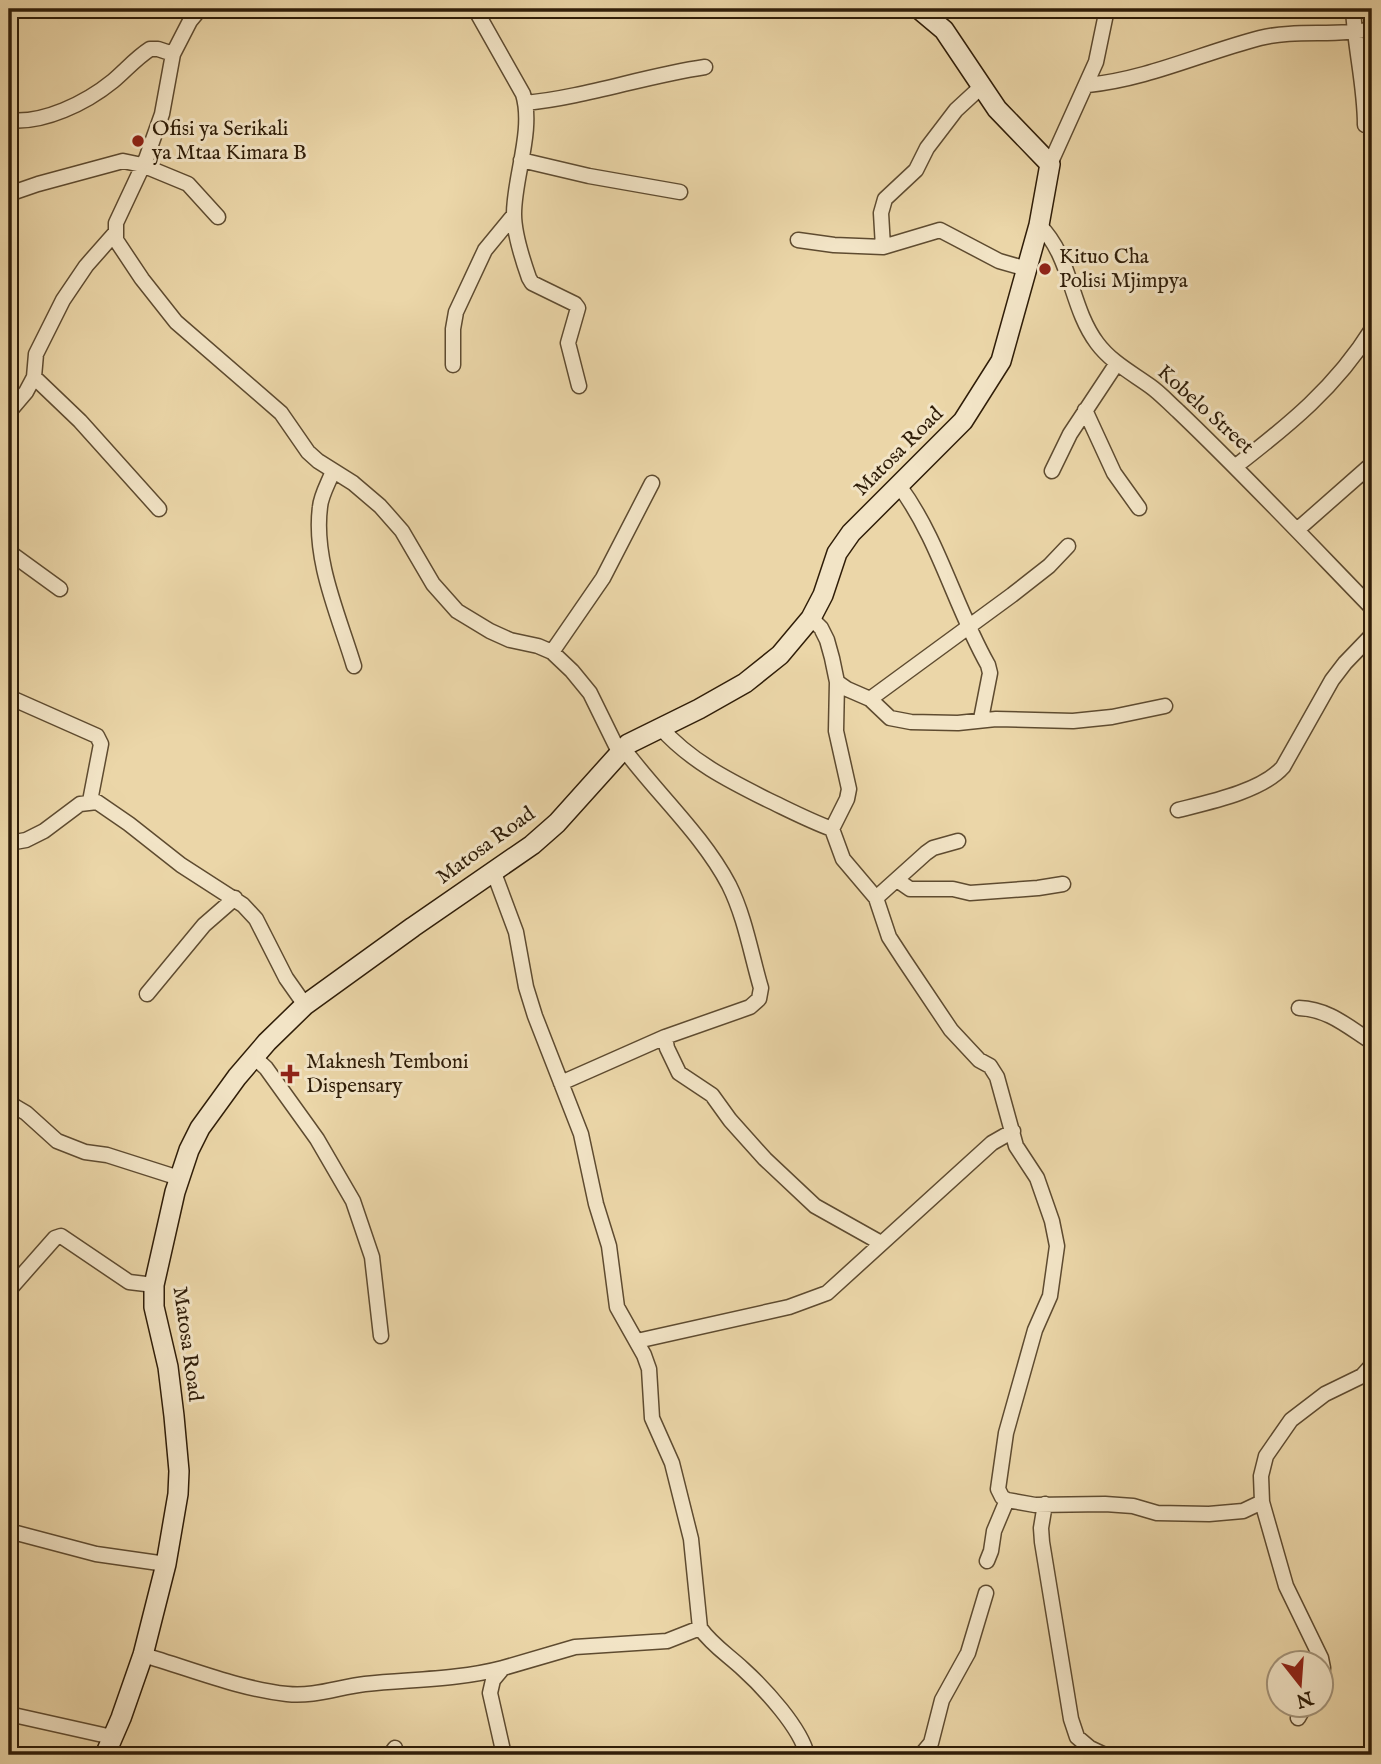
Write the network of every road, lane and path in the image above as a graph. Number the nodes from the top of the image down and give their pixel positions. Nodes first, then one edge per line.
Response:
1 (200, 9) edge
2 (475, 9) edge
3 (919, 9) edge
4 (1107, 9) edge
5 (1353, 9) edge
6 (1372, 29) edge
7 (1354, 33) junction
8 (173, 54) junction
9 (705, 67) dead end
10 (1088, 85) junction
11 (982, 86) junction
12 (526, 103) junction
13 (9, 120) edge
14 (1365, 125) dead end
15 (521, 160) junction
16 (1050, 164) junction
17 (142, 165) junction
18 (680, 192) dead end
19 (9, 194) edge
20 (513, 216) junction
21 (218, 217) dead end
22 (1039, 225) junction
23 (114, 233) junction
24 (797, 240) dead end
25 (883, 247) junction
26 (1027, 270) junction
27 (1372, 329) edge
28 (1117, 363) junction
29 (453, 365) dead end
30 (34, 377) junction
31 (579, 386) dead end
32 (1085, 410) junction
33 (9, 412) edge
34 (1372, 464) edge
35 (1236, 466) junction
36 (333, 471) junction
37 (1052, 471) dead end
38 (652, 482) dead end
39 (900, 486) junction
40 (1139, 508) dead end
41 (159, 509) dead end
42 (1297, 530) junction
43 (1068, 545) dead end
44 (9, 552) edge
45 (60, 589) dead end
46 (1372, 608) edge
47 (811, 618) junction
48 (967, 626) junction
49 (1372, 635) edge
50 (552, 652) junction
51 (354, 666) dead end
52 (837, 682) junction
53 (9, 697) edge
54 (870, 699) junction
55 (1165, 706) dead end
56 (981, 719) junction
57 (660, 727) junction
58 (621, 750) junction
59 (90, 801) junction
60 (1178, 810) dead end
61 (832, 829) junction
62 (958, 841) dead end
63 (9, 843) edge
64 (494, 873) junction
65 (897, 880) junction
66 (1063, 884) dead end
67 (235, 898) junction
68 (876, 898) junction
69 (148, 994) dead end
70 (305, 1005) junction
71 (1299, 1008) dead end
72 (665, 1037) junction
73 (1372, 1042) edge
74 (254, 1058) junction
75 (561, 1083) junction
76 (9, 1103) edge
77 (1013, 1130) junction
78 (180, 1178) junction
79 (881, 1243) junction
80 (154, 1285) junction
81 (9, 1290) edge
82 (381, 1336) dead end
83 (637, 1341) junction
84 (1372, 1365) edge
85 (1007, 1500) junction
86 (1262, 1502) junction
87 (1045, 1504) junction
88 (9, 1531) edge
89 (987, 1561) dead end
90 (166, 1564) junction
91 (986, 1593) dead end
92 (700, 1628) junction
93 (1316, 1648) edge
94 (143, 1655) junction
95 (503, 1668) junction
96 (9, 1714) edge
97 (109, 1746) edge
98 (504, 1755) edge
99 (807, 1755) edge
100 (921, 1755) edge
101 (1105, 1755) edge

1 - 8 street
2 - 12 street
3 - 11 street
4 - 10 street
5 - 7 street
6 - 7 street
7 - 10 street
7 - 14 street
8 - 13 street
8 - 17 street
9 - 12 street
10 - 16 street
11 - 16 street
11 - 25 street
12 - 15 street
15 - 18 street
15 - 20 street
16 - 22 street, Matosa Road
17 - 19 street
17 - 21 street
17 - 23 street
20 - 29 street
20 - 31 street
22 - 26 street, Matosa Road
22 - 28 street, Kobelo Street
23 - 30 street
23 - 36 street
24 - 25 street
25 - 26 street
26 - 39 street, Matosa Road
27 - 35 street
28 - 32 street
28 - 35 street, Kobelo Street
30 - 33 street
30 - 41 street
32 - 37 street
32 - 40 street
34 - 42 street
35 - 42 street, Kobelo Street
36 - 50 street
36 - 51 street
38 - 50 street
39 - 47 street, Matosa Road
39 - 48 street
42 - 46 street, Kobelo Street
43 - 48 street
44 - 45 street
47 - 52 street
47 - 57 street, Matosa Road
48 - 54 street
48 - 56 street
49 - 60 street
50 - 58 street
52 - 54 street
52 - 61 street
53 - 59 street
54 - 56 street
55 - 56 street
57 - 58 street, Matosa Road
57 - 61 street
58 - 64 street, Matosa Road
58 - 72 street
59 - 63 street
59 - 67 street
61 - 68 street
62 - 65 street
64 - 70 street, Matosa Road
64 - 75 street
65 - 66 street
65 - 68 street
67 - 69 street
67 - 70 street
68 - 77 street
70 - 74 street, Matosa Road
71 - 73 street
72 - 75 street
72 - 79 street
74 - 78 street, Matosa Road
74 - 82 street
75 - 83 street
76 - 78 street
77 - 79 street
77 - 85 street
78 - 80 street, Matosa Road
79 - 83 street
80 - 81 street
80 - 90 street, Matosa Road
83 - 92 street
84 - 86 street
85 - 87 street
85 - 89 street
86 - 87 street
86 - 93 street
87 - 101 street
88 - 90 street
90 - 94 street, Matosa Road
91 - 100 street
92 - 95 street
92 - 99 street
94 - 95 street
94 - 97 street, Matosa Road
95 - 98 street
96 - 97 street

